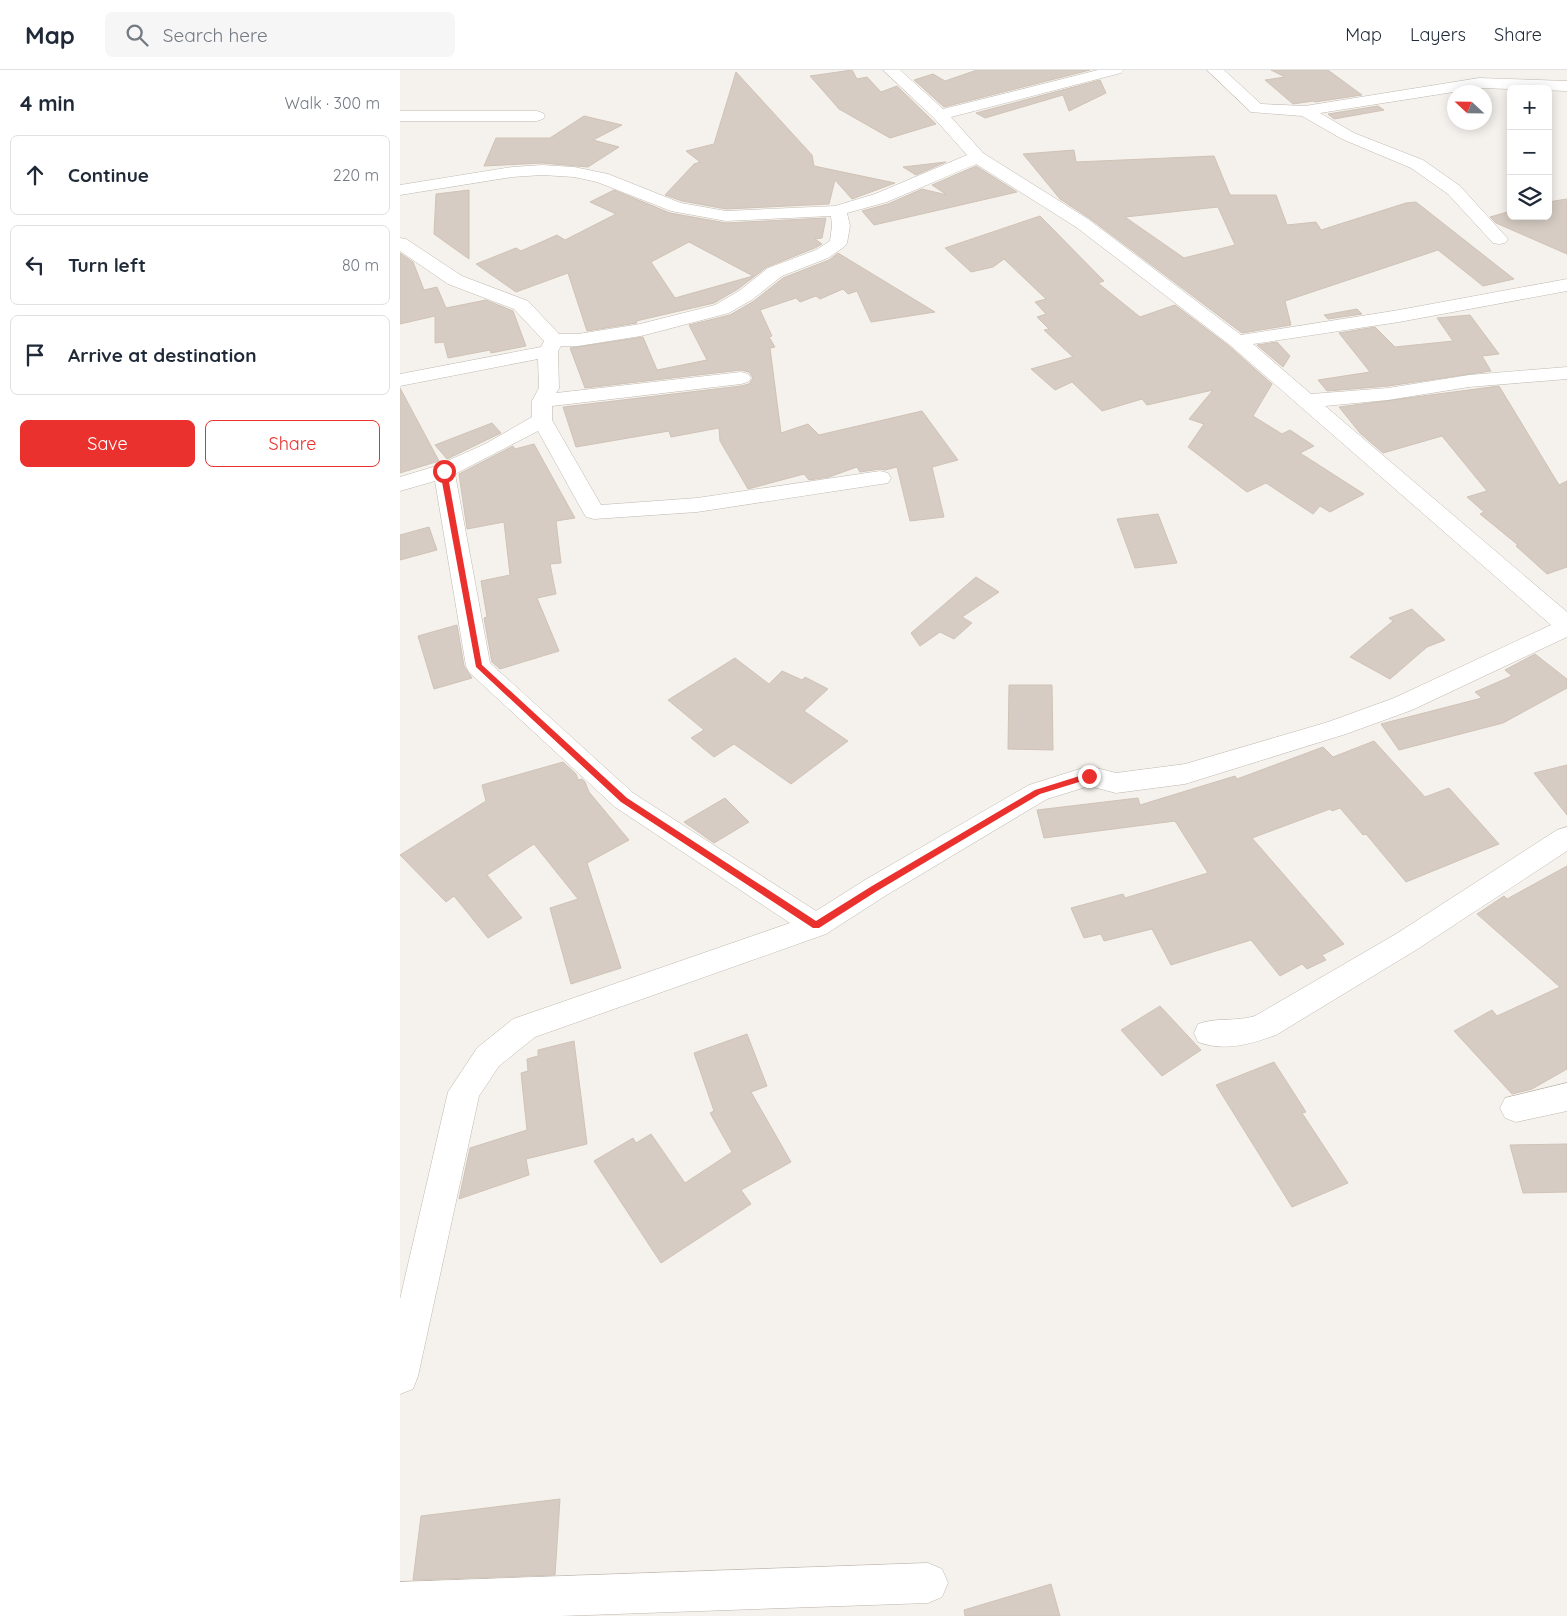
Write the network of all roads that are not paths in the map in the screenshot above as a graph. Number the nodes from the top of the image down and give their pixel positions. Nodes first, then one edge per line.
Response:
1 (892, 70) edge
2 (1116, 70) edge
3 (1215, 70) edge
4 (1567, 86) edge
5 (1305, 111) junction
6 (940, 115) junction
7 (400, 116) edge
8 (537, 116) dead end
9 (977, 157) junction
10 (400, 190) edge
11 (836, 211) junction
12 (1499, 238) dead end
13 (405, 252) edge
14 (1567, 284) edge
15 (1237, 341) junction
16 (551, 346) junction
17 (1567, 373) edge
18 (741, 378) dead end
19 (400, 380) edge
20 (1306, 401) junction
21 (542, 411) junction
22 (444, 471) junction
23 (880, 478) dead end
24 (400, 484) edge
25 (1567, 626) edge
26 (1567, 837) edge
27 (816, 926) junction
28 (1210, 1034) dead end
29 (1567, 1097) edge
30 (1516, 1108) dead end
31 (400, 1376) edge
32 (928, 1584) dead end
33 (400, 1602) edge

1 - 6 street
2 - 6 street
3 - 5 street
4 - 5 street
5 - 12 street
6 - 9 street
7 - 8 street
9 - 11 street
9 - 15 street
10 - 11 street
11 - 16 street
13 - 16 street
14 - 15 street
15 - 20 street
16 - 19 street
16 - 21 street
17 - 20 street
18 - 21 street
20 - 25 street
21 - 22 street
21 - 23 street
22 - 24 street
22 - 27 street
25 - 27 street
26 - 28 street
27 - 31 street
29 - 30 street
32 - 33 street

